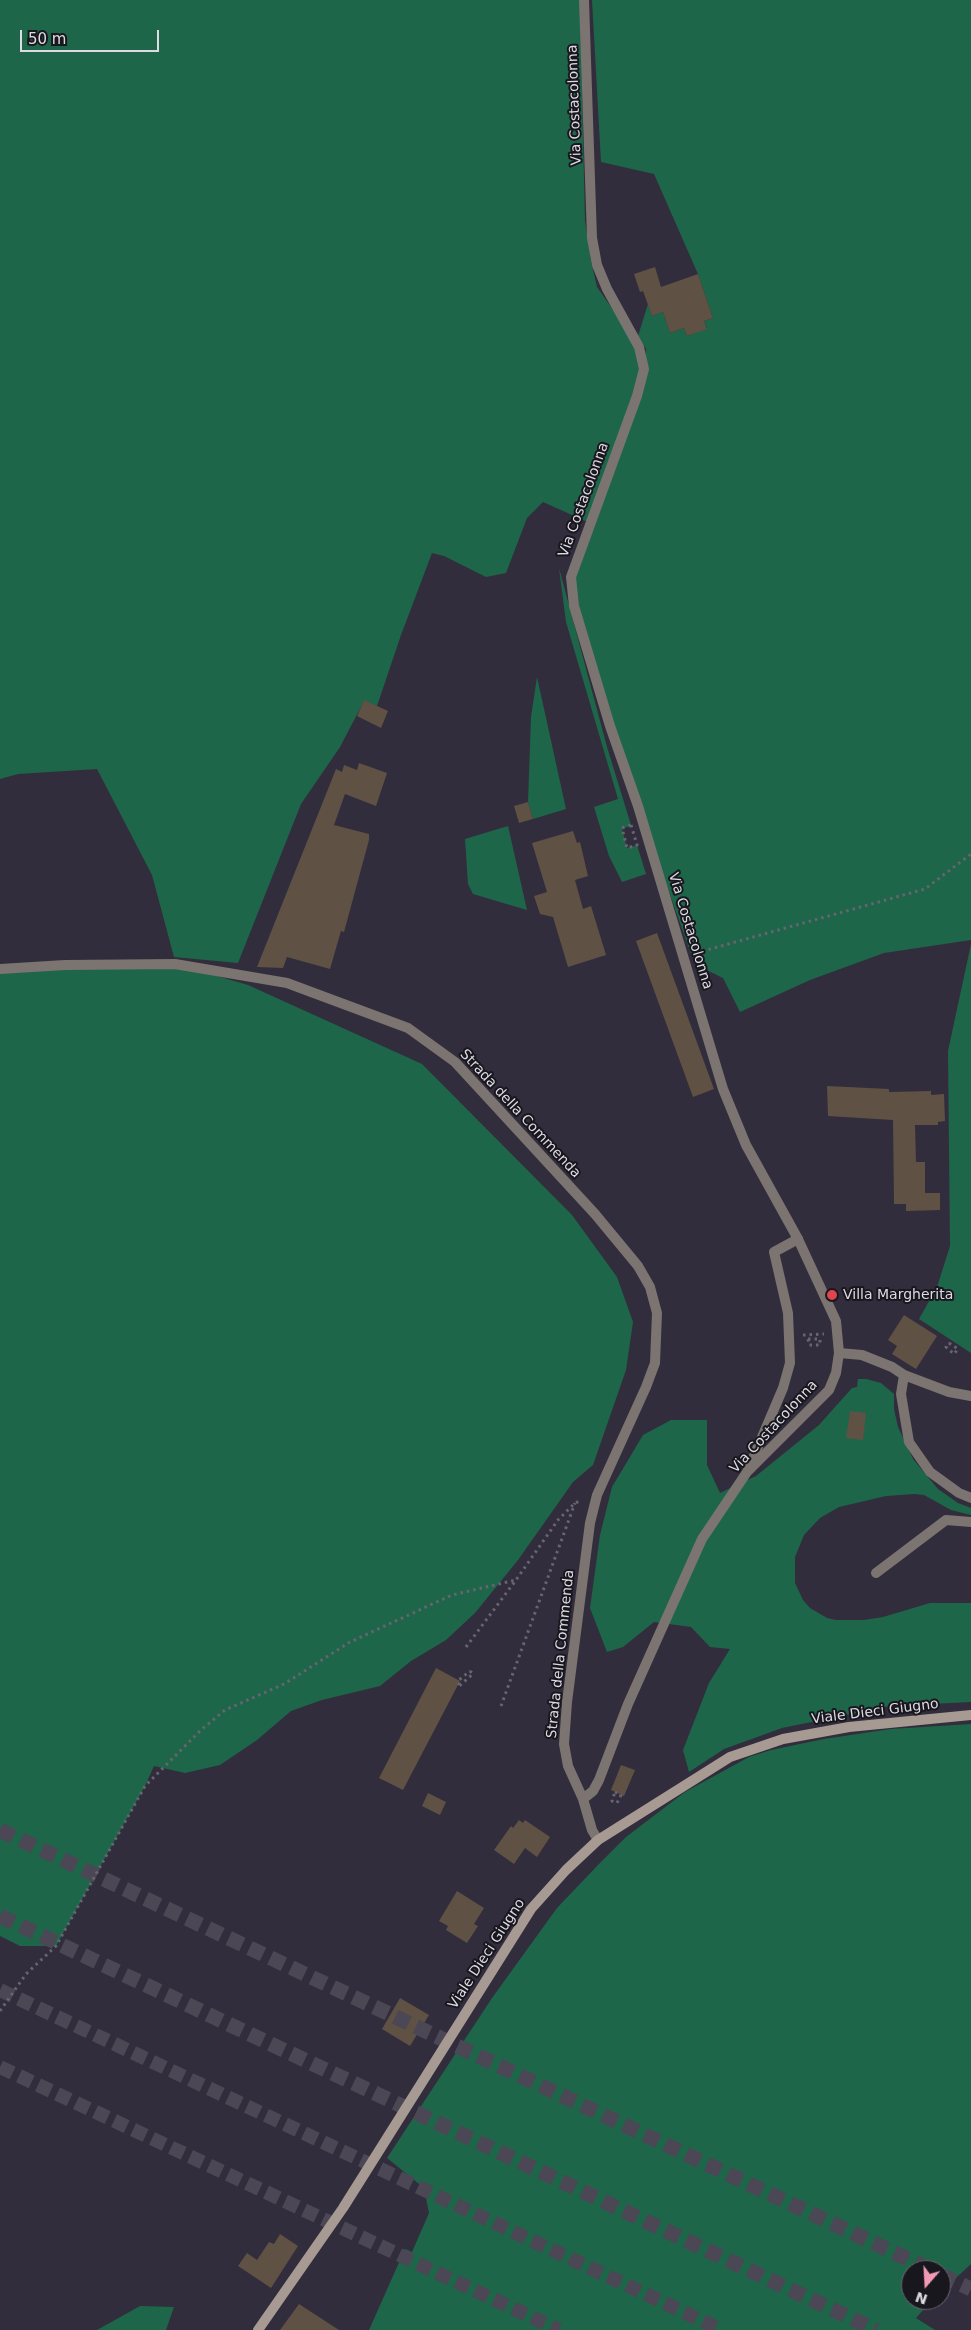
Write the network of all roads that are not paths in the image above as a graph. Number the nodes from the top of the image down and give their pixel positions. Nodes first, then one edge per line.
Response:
1 (584, 0) edge
2 (0, 969) edge
3 (798, 1239) junction
4 (839, 1353) junction
5 (904, 1375) junction
6 (971, 1396) edge
7 (747, 1472) junction
8 (971, 1498) edge
9 (971, 1522) edge
10 (876, 1573) dead end
11 (971, 1715) edge
12 (583, 1800) junction
13 (598, 1840) junction
14 (258, 2330) edge

1 - 3 street, Via Costacolonna
2 - 12 street, Strada della Commenda
3 - 4 street, Via Costacolonna
3 - 7 street
4 - 5 street
4 - 7 street, Via Costacolonna
5 - 6 street
5 - 8 street
7 - 12 street, Via Costacolonna
9 - 10 street
11 - 13 main road, Viale Dieci Giugno
12 - 13 street, Strada della Commenda
13 - 14 main road, Viale Dieci Giugno

